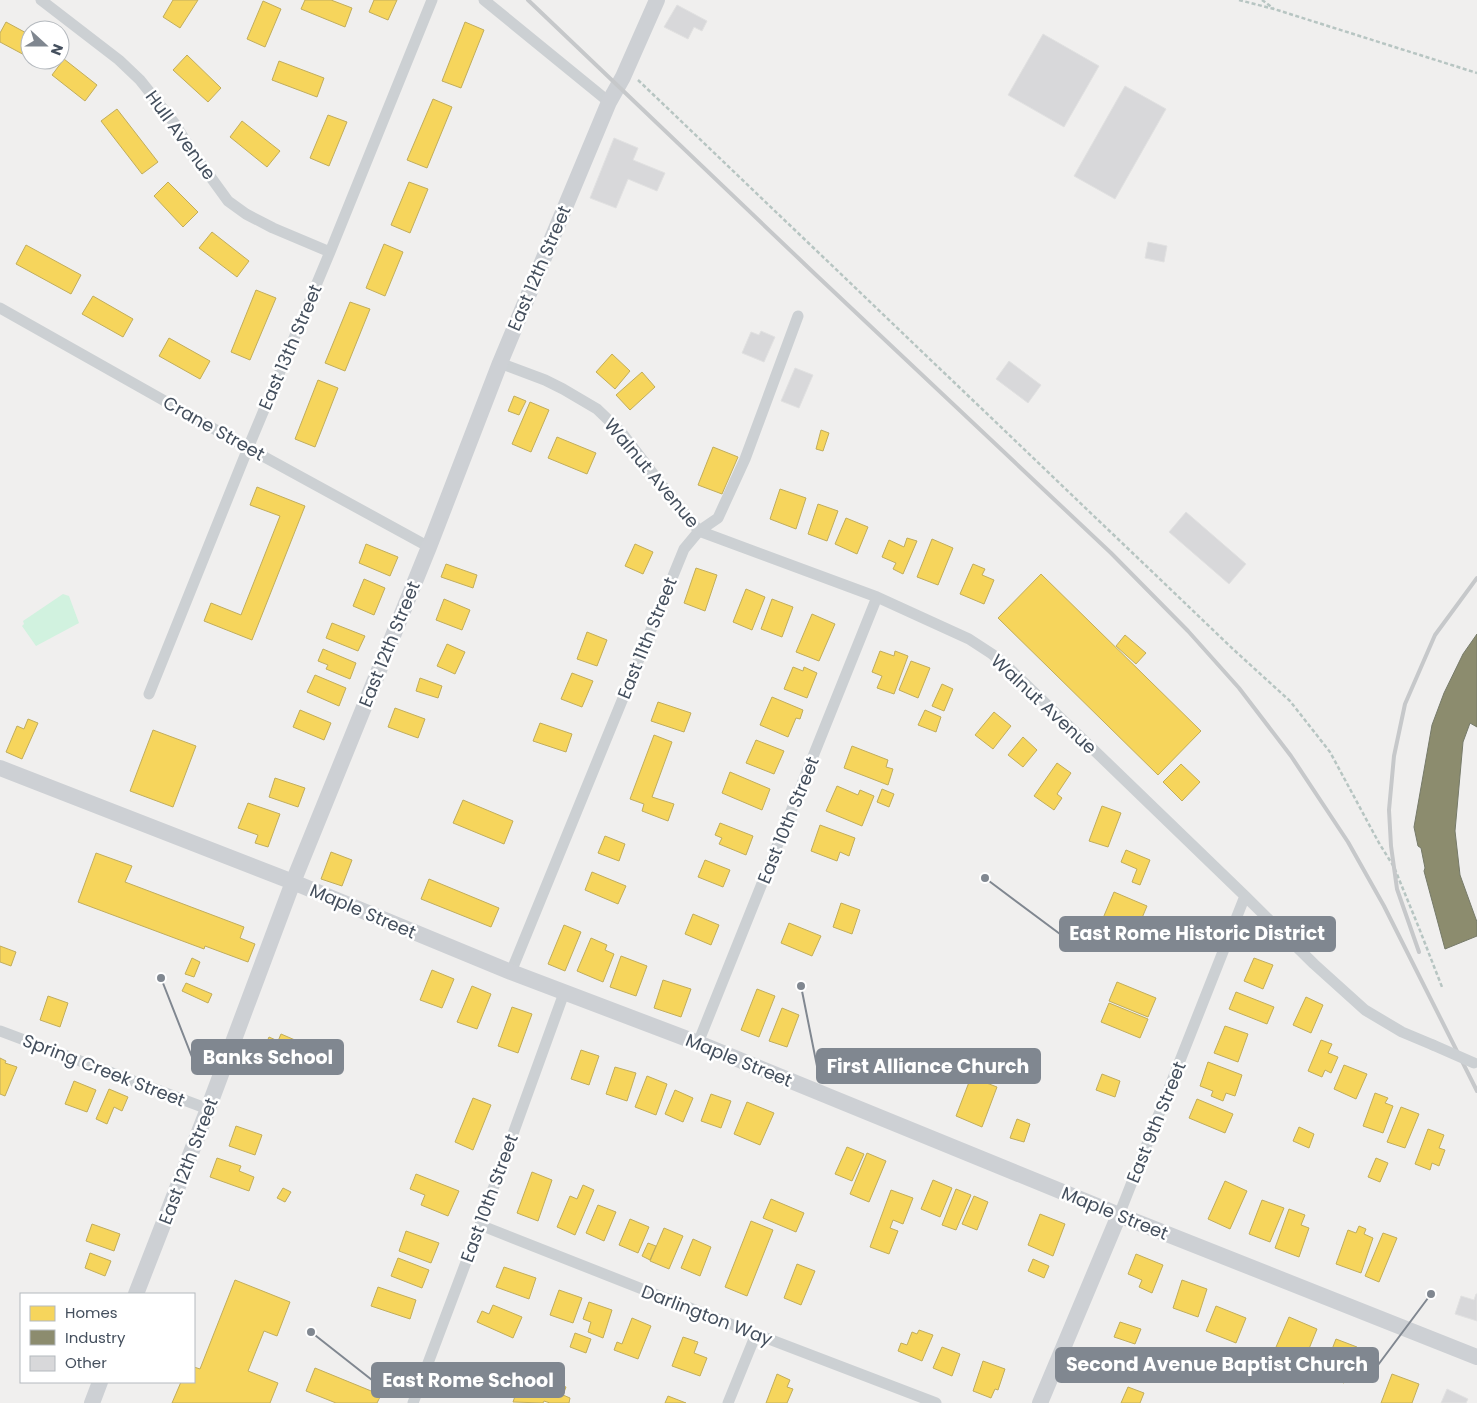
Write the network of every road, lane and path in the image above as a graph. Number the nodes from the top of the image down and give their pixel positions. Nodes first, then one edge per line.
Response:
1 (41, 0) edge
2 (432, 0) edge
3 (484, 0) edge
4 (656, 0) edge
5 (1238, 0) edge
6 (1262, 0) edge
7 (1274, 9) junction
8 (626, 69) junction
9 (1477, 73) edge
10 (609, 102) junction
11 (330, 252) junction
12 (0, 308) edge
13 (798, 316) dead end
14 (500, 363) junction
15 (248, 448) junction
16 (699, 531) junction
17 (429, 547) junction
18 (877, 597) junction
19 (149, 694) dead end
20 (0, 768) edge
21 (292, 882) junction
22 (1245, 896) junction
23 (511, 972) junction
24 (1442, 987) dead end
25 (564, 993) junction
26 (0, 1031) edge
27 (698, 1043) junction
28 (1476, 1064) edge
29 (208, 1109) junction
30 (1119, 1215) junction
31 (480, 1225) junction
32 (136, 1293) edge
33 (756, 1334) junction
34 (1477, 1357) edge
35 (100, 1383) edge
36 (92, 1403) edge
37 (413, 1403) edge
38 (728, 1403) edge
39 (936, 1403) edge
40 (1040, 1403) edge

1 - 11 street, Hull Avenue
2 - 11 street, East 13th Street
3 - 10 street
4 - 8 main road, East 12th Street
5 - 7 path
6 - 7 path
7 - 9 path
8 - 10 main road, East 12th Street
8 - 24 path
10 - 14 main road, East 12th Street
11 - 15 street, East 13th Street
12 - 15 street, Crane Street
13 - 16 street, East 11th Street
14 - 16 street, Walnut Avenue
14 - 17 main road, East 12th Street
15 - 17 street, Crane Street
15 - 19 street, East 13th Street
16 - 18 street, Walnut Avenue
16 - 23 street, East 11th Street
17 - 21 main road, East 12th Street
18 - 22 street, Walnut Avenue
18 - 27 street, East 10th Street
20 - 21 main road, Maple Street
21 - 23 main road, Maple Street
21 - 29 main road, East 12th Street
22 - 28 street, Walnut Avenue, bridge
22 - 30 street, East 9th Street
23 - 25 main road, Maple Street
25 - 27 main road, Maple Street
25 - 31 street, East 10th Street
26 - 29 street, Spring Creek Street
27 - 30 main road, Maple Street
29 - 32 main road, East 12th Street
30 - 34 main road, Maple Street
30 - 40 main road, East 9th Street
31 - 33 street, Darlington Way
31 - 37 street, East 10th Street
33 - 38 street
33 - 39 street, Darlington Way
35 - 36 main road

